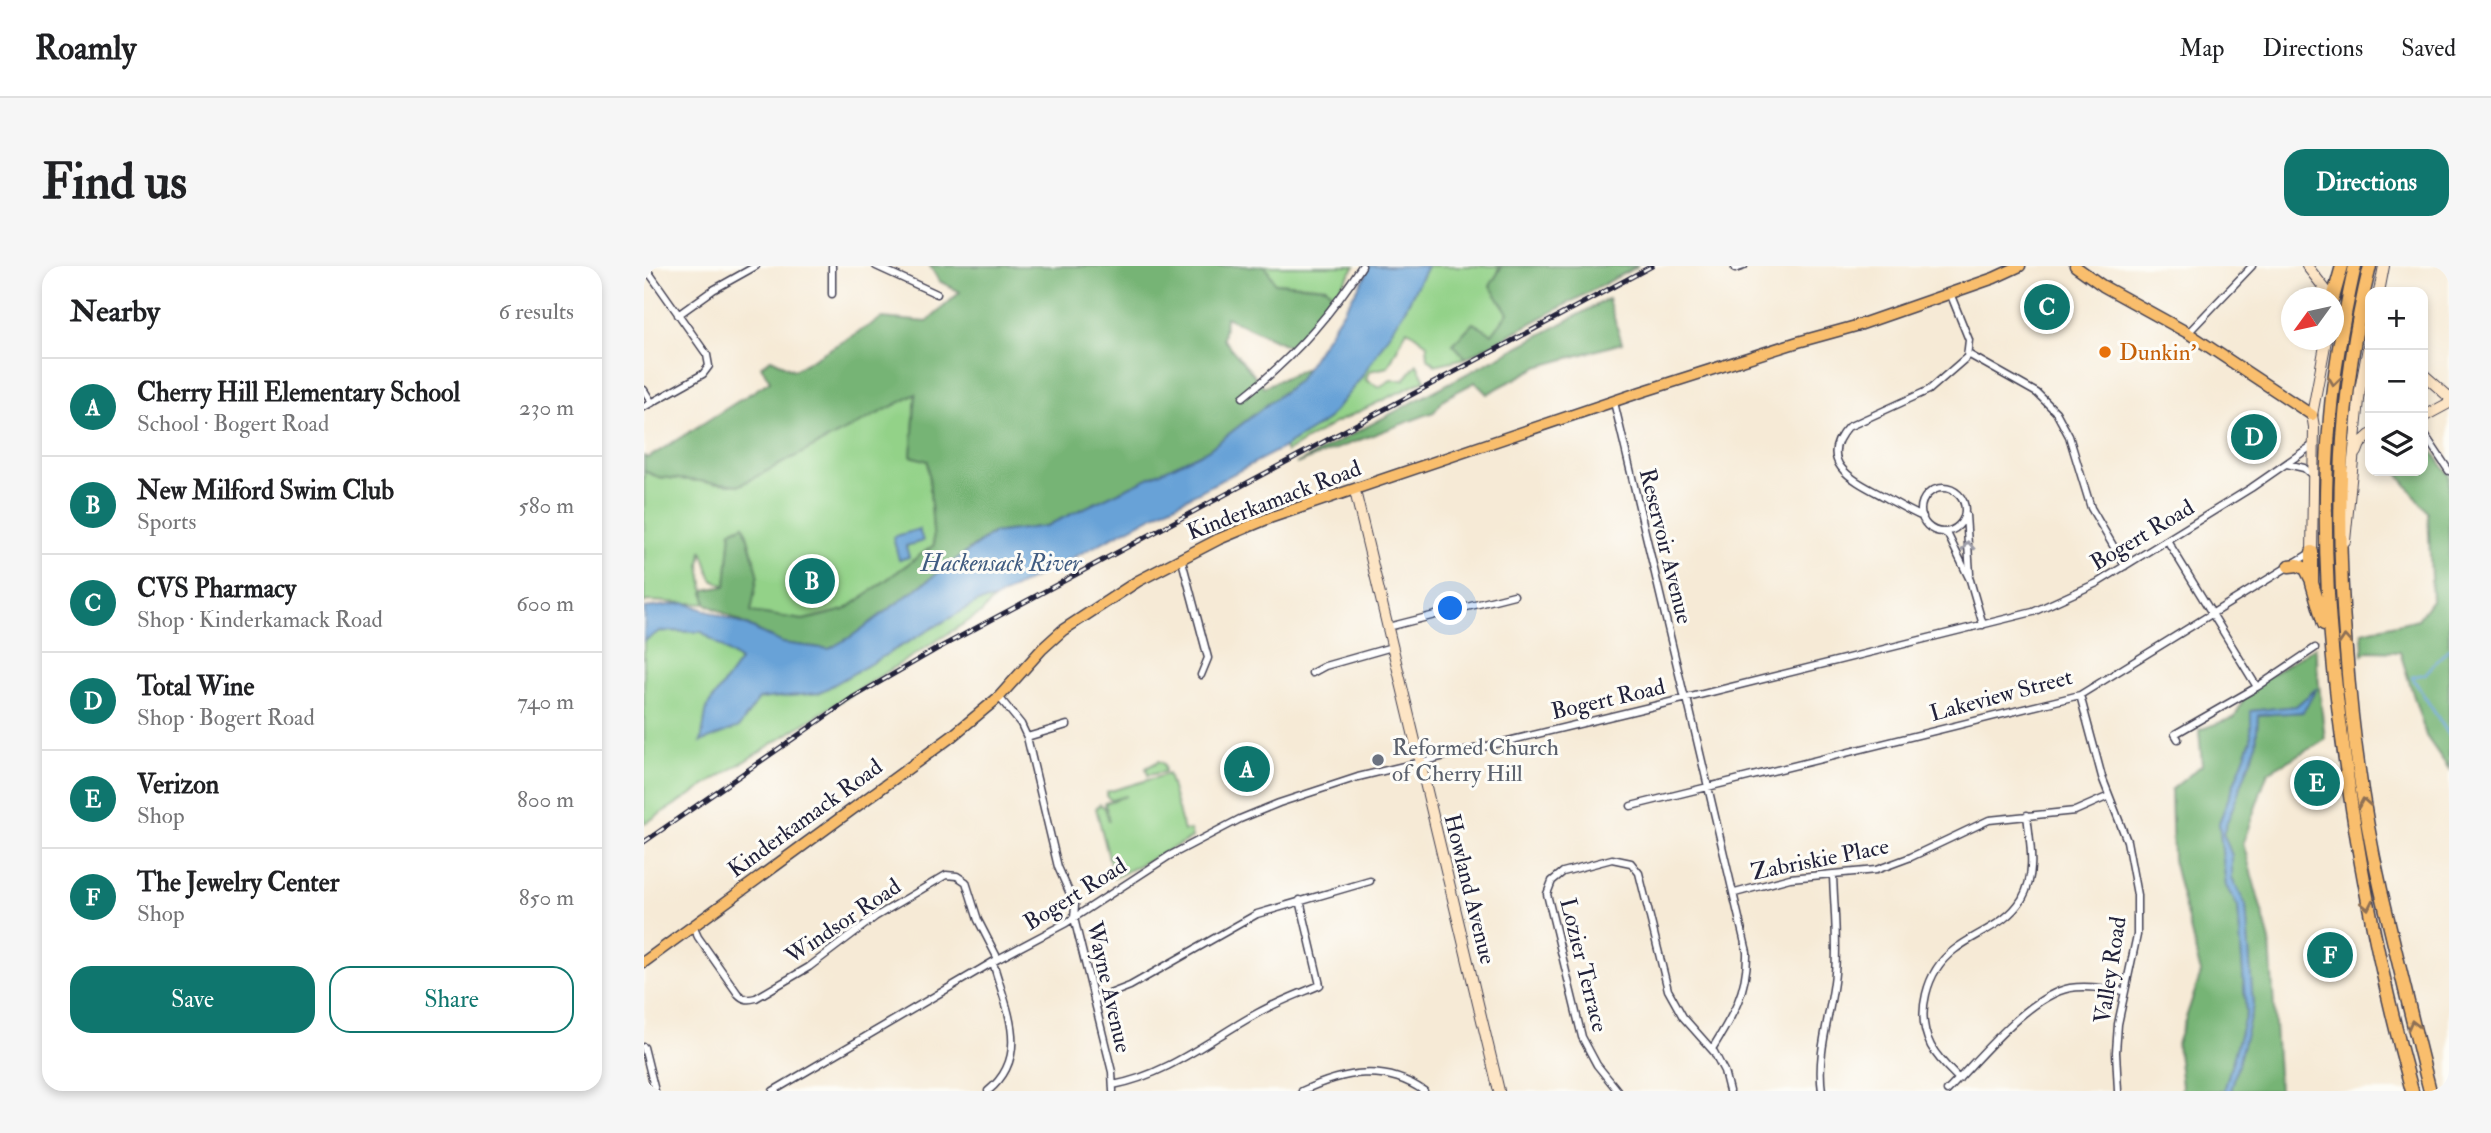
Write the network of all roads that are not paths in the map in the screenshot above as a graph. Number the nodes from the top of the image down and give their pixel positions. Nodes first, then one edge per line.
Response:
1 (756, 266) edge
2 (832, 266) edge
3 (876, 266) edge
4 (1362, 266) edge
5 (1744, 266) edge
6 (1993, 266) edge
7 (2020, 266) edge
8 (2075, 266) edge
9 (2252, 266) edge
10 (2307, 266) edge
11 (2342, 266) edge
12 (2355, 266) edge
13 (2370, 266) edge
14 (2384, 266) edge
15 (1735, 270) dead end
16 (644, 271) edge
17 (1985, 281) junction
18 (2323, 287) edge
19 (2335, 287) edge
20 (2380, 287) edge
21 (832, 293) dead end
22 (1950, 293) junction
23 (937, 294) dead end
24 (678, 314) junction
25 (2188, 333) junction
26 (2324, 350) edge
27 (2368, 350) edge
28 (1968, 354) junction
29 (2428, 378) edge
30 (644, 390) edge
31 (1242, 397) dead end
32 (2449, 397) edge
33 (1614, 402) junction
34 (652, 403) junction
35 (2449, 403) edge
36 (644, 407) edge
37 (2428, 414) edge
38 (2312, 415) junction
39 (2365, 440) edge
40 (2428, 440) edge
41 (2313, 446) junction
42 (2285, 464) junction
43 (2352, 466) junction
44 (2449, 471) edge
45 (2313, 477) junction
46 (1355, 491) junction
47 (1966, 512) junction
48 (1923, 517) junction
49 (1943, 532) junction
50 (2167, 540) junction
51 (2312, 552) junction
52 (1181, 557) junction
53 (2124, 566) junction
54 (2289, 566) junction
55 (2343, 568) joint
56 (1970, 580) junction
57 (2312, 583) junction
58 (2341, 589) junction
59 (1514, 595) dead end
60 (2212, 614) junction
61 (1983, 625) junction
62 (1388, 627) junction
63 (1392, 647) junction
64 (2315, 648) dead end
65 (2331, 648) junction
66 (1312, 673) dead end
67 (1201, 675) dead end
68 (2257, 687) junction
69 (2080, 695) junction
70 (999, 696) junction
71 (1686, 699) junction
72 (1067, 725) dead end
73 (1027, 737) junction
74 (2178, 739) dead end
75 (1420, 762) junction
76 (1709, 786) junction
77 (2109, 796) junction
78 (1631, 806) dead end
79 (2028, 815) junction
80 (1833, 875) junction
81 (1370, 881) dead end
82 (1735, 893) junction
83 (1300, 900) junction
84 (1074, 918) junction
85 (693, 926) junction
86 (996, 961) junction
87 (644, 962) edge
88 (2124, 991) junction
89 (1094, 1000) junction
90 (644, 1047) edge
91 (1712, 1049) junction
92 (1959, 1079) junction
93 (1113, 1088) edge
94 (655, 1091) edge
95 (773, 1091) edge
96 (988, 1091) edge
97 (1302, 1091) edge
98 (1424, 1091) edge
99 (1499, 1091) edge
100 (1618, 1091) edge
101 (1729, 1091) edge
102 (1822, 1091) edge
103 (1947, 1091) edge
104 (2118, 1091) edge
105 (2412, 1091) edge
106 (2430, 1091) edge

1 - 24 street
2 - 21 street
3 - 23 street
4 - 31 street
5 - 15 street
6 - 17 main road
7 - 17 main road, Kinderkamack Road
8 - 25 main road
9 - 25 street
10 - 18 street
11 - 19 highway
12 -> 65 highway
13 - 58 highway
14 - 20 street
16 - 24 street
17 - 22 main road, Kinderkamack Road
22 - 28 street
22 - 33 main road, Kinderkamack Road
24 - 34 street
25 - 38 main road
26 - 38 street
27 - 43 street
28 - 48 street
28 - 53 street
29 - 32 street
30 - 34 street
33 - 46 main road, Kinderkamack Road
33 - 71 street, Reservoir Avenue
34 - 36 street
35 - 37 street
38 - 41 street
39 - 43 street
40 - 44 street
41 - 42 street, Bogert Road
41 - 45 street
42 - 45 street
42 - 50 street, Bogert Road
43 - 55 street
45 - 51 street
46 - 52 main road, Kinderkamack Road
46 - 62 street, Howland Avenue
47 - 48 street
47 - 49 street
56 -> 47 street
48 - 49 street
49 - 56 street
50 - 53 street, Bogert Road
50 - 60 street
51 - 54 street, Lakeview Street
51 - 57 highway
52 - 67 street
52 - 70 main road, Kinderkamack Road
53 - 61 street, Bogert Road
54 - 57 highway
54 - 60 street, Lakeview Street
55 - 58 highway
56 - 61 street
57 - 65 highway
106 -> 58 highway
59 - 62 street
60 - 68 street
60 - 69 street, Lakeview Street
61 - 71 street, Bogert Road
62 - 63 street, Howland Avenue
63 - 66 street
63 - 75 street, Howland Avenue
64 - 68 street
65 -> 105 highway
68 - 74 street
69 - 76 street, Lakeview Street
69 - 77 street, Valley Road
70 - 73 street, Wayne Avenue
70 - 85 main road, Kinderkamack Road
71 - 75 street, Bogert Road
71 - 76 street, Reservoir Avenue
72 - 73 street
73 - 84 street, Wayne Avenue
75 - 84 street, Bogert Road
75 - 99 street, Howland Avenue
76 - 78 street, Lakeview Street
76 - 82 street, Reservoir Avenue
77 - 79 street, Zabriskie Place
77 - 88 street, Valley Road
79 - 80 street, Zabriskie Place
79 - 92 street
80 - 82 street, Zabriskie Place
80 - 102 street
81 - 83 street
82 - 91 street, Reservoir Avenue
83 - 89 street
83 - 93 street
84 - 86 street, Bogert Road
84 - 89 street, Wayne Avenue
85 - 86 street, Windsor Road
85 - 87 main road, Kinderkamack Road
86 - 95 street, Bogert Road
86 - 96 street, Windsor Road
88 - 92 street
88 - 104 street, Valley Road
89 - 93 street, Wayne Avenue
90 - 94 street
91 - 100 street, Lozier Terrace
91 - 101 street
92 - 103 street
97 - 98 street

